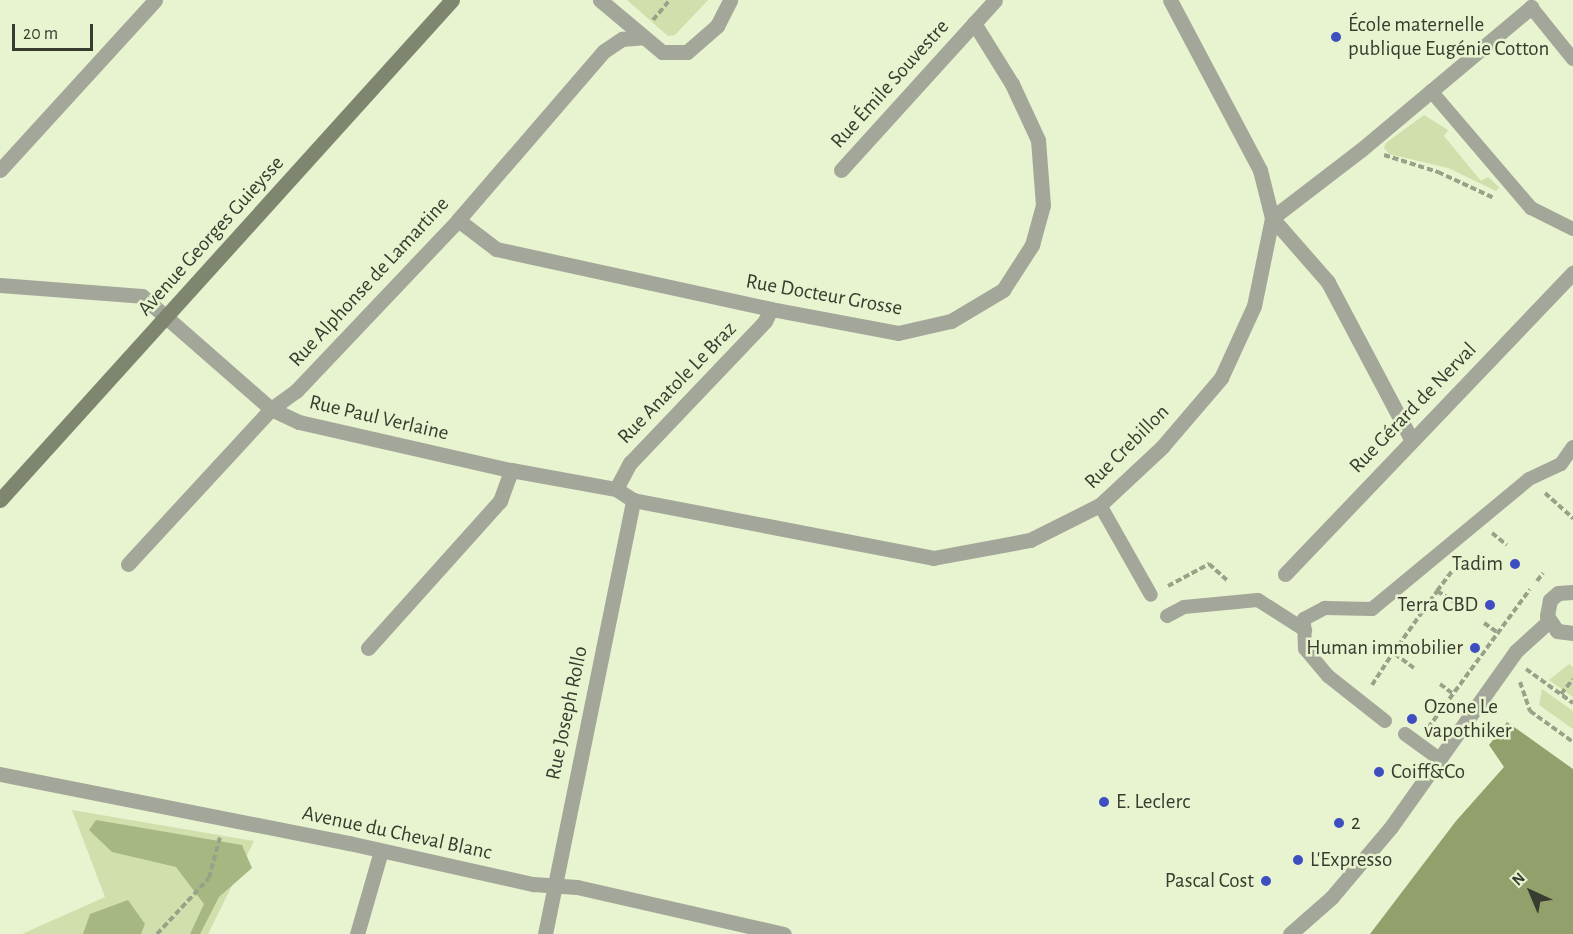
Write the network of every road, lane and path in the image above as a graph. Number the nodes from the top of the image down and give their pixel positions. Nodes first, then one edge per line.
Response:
1 (155, 0) edge
2 (452, 0) edge
3 (600, 0) edge
4 (730, 0) edge
5 (995, 0) edge
6 (1170, 0) edge
7 (1531, 7) joint
8 (974, 23) junction
9 (643, 37) junction
10 (1573, 59) edge
11 (1431, 92) junction
12 (1362, 149) junction
13 (0, 170) edge
14 (841, 170) dead end
15 (1513, 189) junction
16 (1272, 218) junction
17 (458, 219) junction
18 (1573, 229) edge
19 (1573, 273) edge
20 (0, 285) edge
21 (771, 309) junction
22 (167, 316) junction
23 (271, 409) junction
24 (1412, 439) junction
25 (1573, 447) edge
26 (511, 470) junction
27 (1528, 479) junction
28 (616, 489) junction
29 (633, 500) junction
30 (0, 501) edge
31 (1100, 505) junction
32 (1573, 518) edge
33 (128, 564) dead end
34 (1543, 573) dead end
35 (1285, 574) dead end
36 (1235, 588) dead end
37 (1573, 592) edge
38 (1151, 595) joint
39 (1459, 605) dead end
40 (1167, 616) dead end
41 (1548, 622) junction
42 (1305, 630) junction
43 (1573, 633) edge
44 (368, 648) dead end
45 (1393, 653) junction
46 (1511, 658) junction
47 (1414, 668) dead end
48 (1573, 679) edge
49 (1440, 684) dead end
50 (1452, 693) junction
51 (1561, 694) junction
52 (1361, 703) junction
53 (1573, 703) edge
54 (1385, 721) dead end
55 (1405, 734) dead end
56 (1573, 742) edge
57 (1417, 743) junction
58 (1438, 758) junction
59 (0, 774) edge
60 (225, 818) junction
61 (381, 851) junction
62 (553, 887) junction
63 (157, 934) edge
64 (357, 934) edge
65 (545, 934) edge
66 (784, 934) edge
67 (1290, 934) edge

1 - 13 street
2 - 22 street, Avenue Georges Guieysse
3 - 9 street
4 - 9 street
5 - 8 street, Rue Émile Souvestre
6 - 16 street, Rue Crebillon
7 - 10 lane
7 - 11 street
8 - 14 street, Rue Émile Souvestre
8 - 21 street, Rue Docteur Grosse
9 - 17 street, Rue Alphonse de Lamartine
11 - 12 street
11 - 15 lane
12 - 15 path
12 - 16 street
15 - 18 lane
16 - 24 street
16 - 31 street, Rue Crebillon
17 - 21 street, Rue Docteur Grosse
17 - 23 street, Rue Alphonse de Lamartine
19 - 24 street, Rue Gérard de Nerval
20 - 22 street, Rue Paul Verlaine
21 - 28 street, Rue Anatole Le Braz
22 - 23 street, Rue Paul Verlaine
22 - 30 street, Avenue Georges Guieysse
23 - 26 street, Rue Paul Verlaine
23 - 33 street, Rue Alphonse de Lamartine
24 - 35 street, Rue Gérard de Nerval
25 - 27 lane
26 - 28 street, Rue Paul Verlaine
26 - 44 street
27 - 32 path
27 - 42 lane
28 - 29 street, Rue Crebillon
29 - 31 street, Rue Crebillon
29 - 62 street, Rue Joseph Rollo
31 - 38 lane
34 - 50 path
36 - 38 path
37 - 41 street
39 - 45 path
40 - 42 lane
41 - 43 street
41 - 46 street
42 - 52 lane
45 - 47 path
45 - 52 path
46 - 51 path
46 - 56 path
46 - 58 street
48 - 51 path
49 - 50 path
50 - 57 path
51 - 53 path
52 - 54 lane
55 - 57 lane
57 - 58 lane
58 - 67 street
59 - 60 street, Avenue du Cheval Blanc
60 - 61 street, Avenue du Cheval Blanc
60 - 63 path
61 - 62 street, Avenue du Cheval Blanc
61 - 64 street
62 - 65 street, Rue Joseph Rollo
62 - 66 street, Avenue du Cheval Blanc

